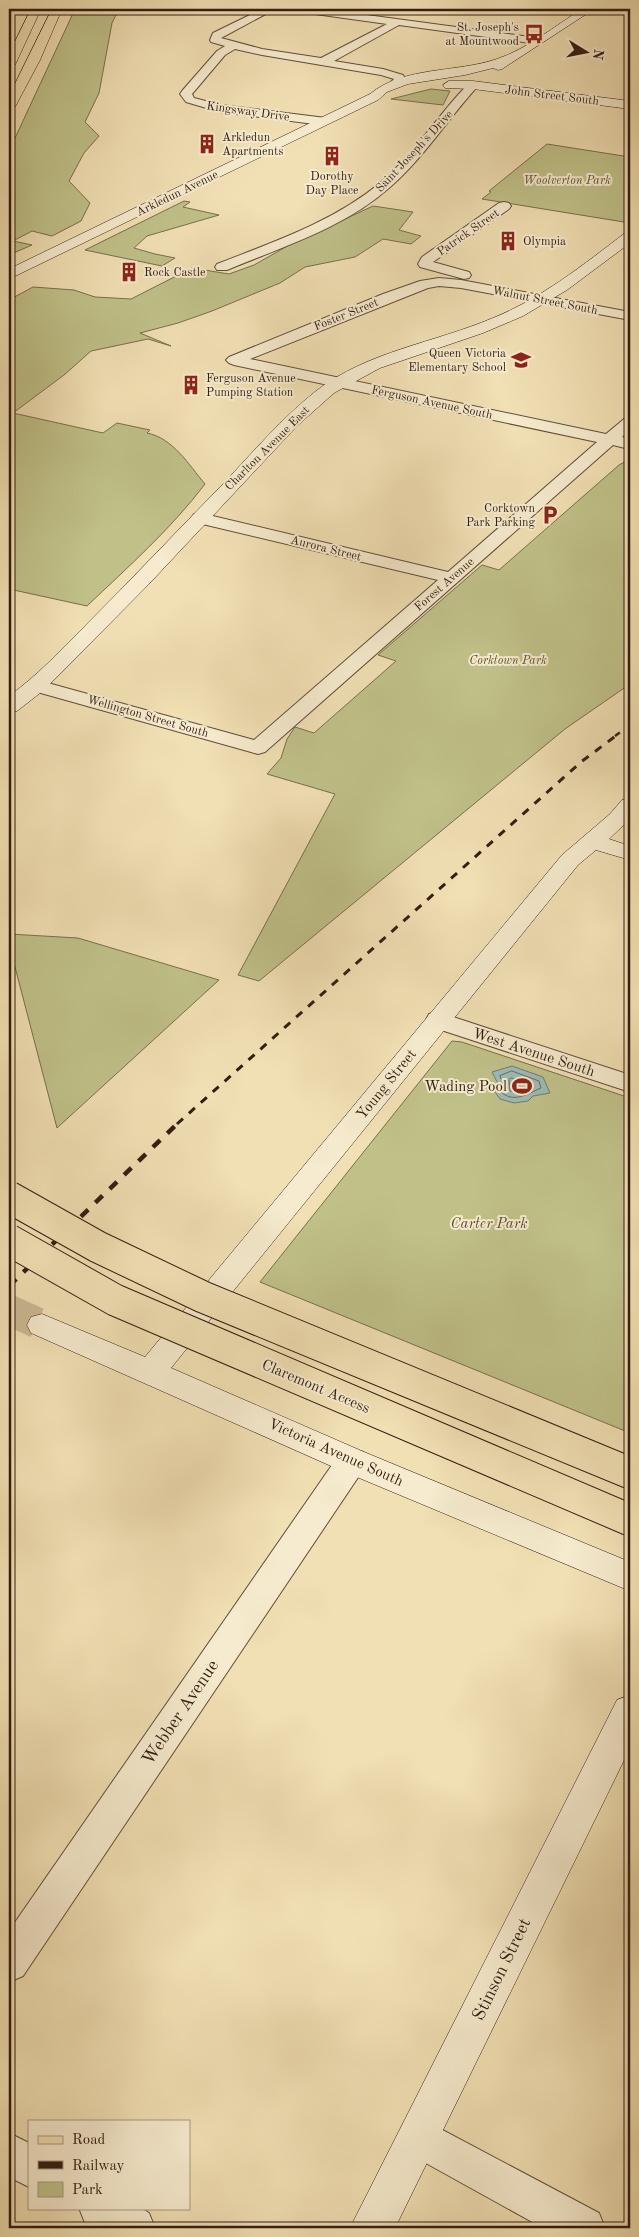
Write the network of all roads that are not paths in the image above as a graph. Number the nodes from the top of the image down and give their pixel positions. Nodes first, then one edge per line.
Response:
1 (36, 9) edge
2 (58, 9) edge
3 (270, 9) edge
4 (301, 9) edge
5 (589, 9) edge
6 (398, 22) junction
7 (538, 41) junction
8 (232, 46) junction
9 (513, 57) junction
10 (323, 62) junction
11 (9, 65) edge
12 (382, 72) junction
13 (427, 78) junction
14 (395, 84) junction
15 (473, 85) junction
16 (374, 97) junction
17 (630, 105) edge
18 (9, 107) edge
19 (322, 121) junction
20 (504, 206) dead end
21 (630, 236) edge
22 (222, 267) dead end
23 (9, 275) edge
24 (461, 284) junction
25 (544, 299) junction
26 (630, 316) edge
27 (234, 360) joint
28 (340, 382) junction
29 (630, 422) edge
30 (610, 440) junction
31 (630, 444) edge
32 (200, 518) junction
33 (451, 578) junction
34 (37, 686) junction
35 (9, 706) edge
36 (258, 748) joint
37 (630, 805) edge
38 (591, 840) junction
39 (630, 853) edge
40 (438, 1020) junction
41 (630, 1084) edge
42 (9, 1197) edge
43 (9, 1240) edge
44 (42, 1325) tunnel mouth
45 (151, 1371) junction
46 (352, 1460) junction
47 (630, 1473) edge
48 (630, 1520) edge
49 (630, 1577) edge
50 (630, 1711) edge
51 (9, 1963) edge
52 (418, 2137) junction
53 (9, 2154) edge
54 (28, 2165) edge
55 (103, 2210) edge
56 (134, 2228) edge
57 (372, 2228) edge
58 (584, 2228) edge

1 - 11 main road
2 - 18 main road
3 - 8 street
4 - 6 street
5 - 7 main road, Saint Joseph's Drive
6 - 7 street
6 - 10 street
7 - 9 main road, Saint Joseph's Drive
8 - 10 street, John Street South
8 - 19 street, Kingsway Drive
9 - 13 main road, Arkledun Avenue
9 - 15 main road, Saint Joseph's Drive
10 - 12 street, John Street South
12 - 13 street, John Street South
12 - 14 street, John Street South
13 - 14 main road, Arkledun Avenue
13 - 15 main road, John Street South
14 - 16 main road, Arkledun Avenue
15 - 16 main road, John Street South
15 - 17 main road, John Street South
15 - 22 street, Saint Joseph's Drive
16 - 19 main road, Arkledun Avenue
19 - 23 main road, Arkledun Avenue
20 - 24 street, Patrick Street
21 - 25 main road, Charlton Avenue East
24 - 25 street, Walnut Street South
24 - 27 street, Foster Street
25 - 26 street, Walnut Street South
25 - 28 main road, Charlton Avenue East
27 - 28 street, Ferguson Avenue South
28 - 30 street, Ferguson Avenue South
28 - 32 main road, Charlton Avenue East
29 - 30 street, Forest Avenue
30 - 31 street, Ferguson Avenue South
30 - 33 street, Forest Avenue
32 - 33 street, Aurora Street
32 - 34 main road, Charlton Avenue East
33 - 36 street, Forest Avenue
34 - 35 main road, Charlton Avenue East
34 - 36 street, Wellington Street South
37 - 38 main road, Young Street
38 - 39 main road
38 - 40 main road, Young Street
40 - 41 street, West Avenue South
40 - 45 main road, Young Street
42 - 47 main road, bridge
43 - 48 main road, Claremont Access, bridge
44 - 45 main road, Victoria Avenue South
45 - 46 main road, Victoria Avenue South
46 - 49 main road, Victoria Avenue South
46 - 51 street, Webber Avenue
50 - 52 main road, Stinson Street
52 - 57 main road, Stinson Street
52 - 58 street
53 - 54 street
55 - 56 street

